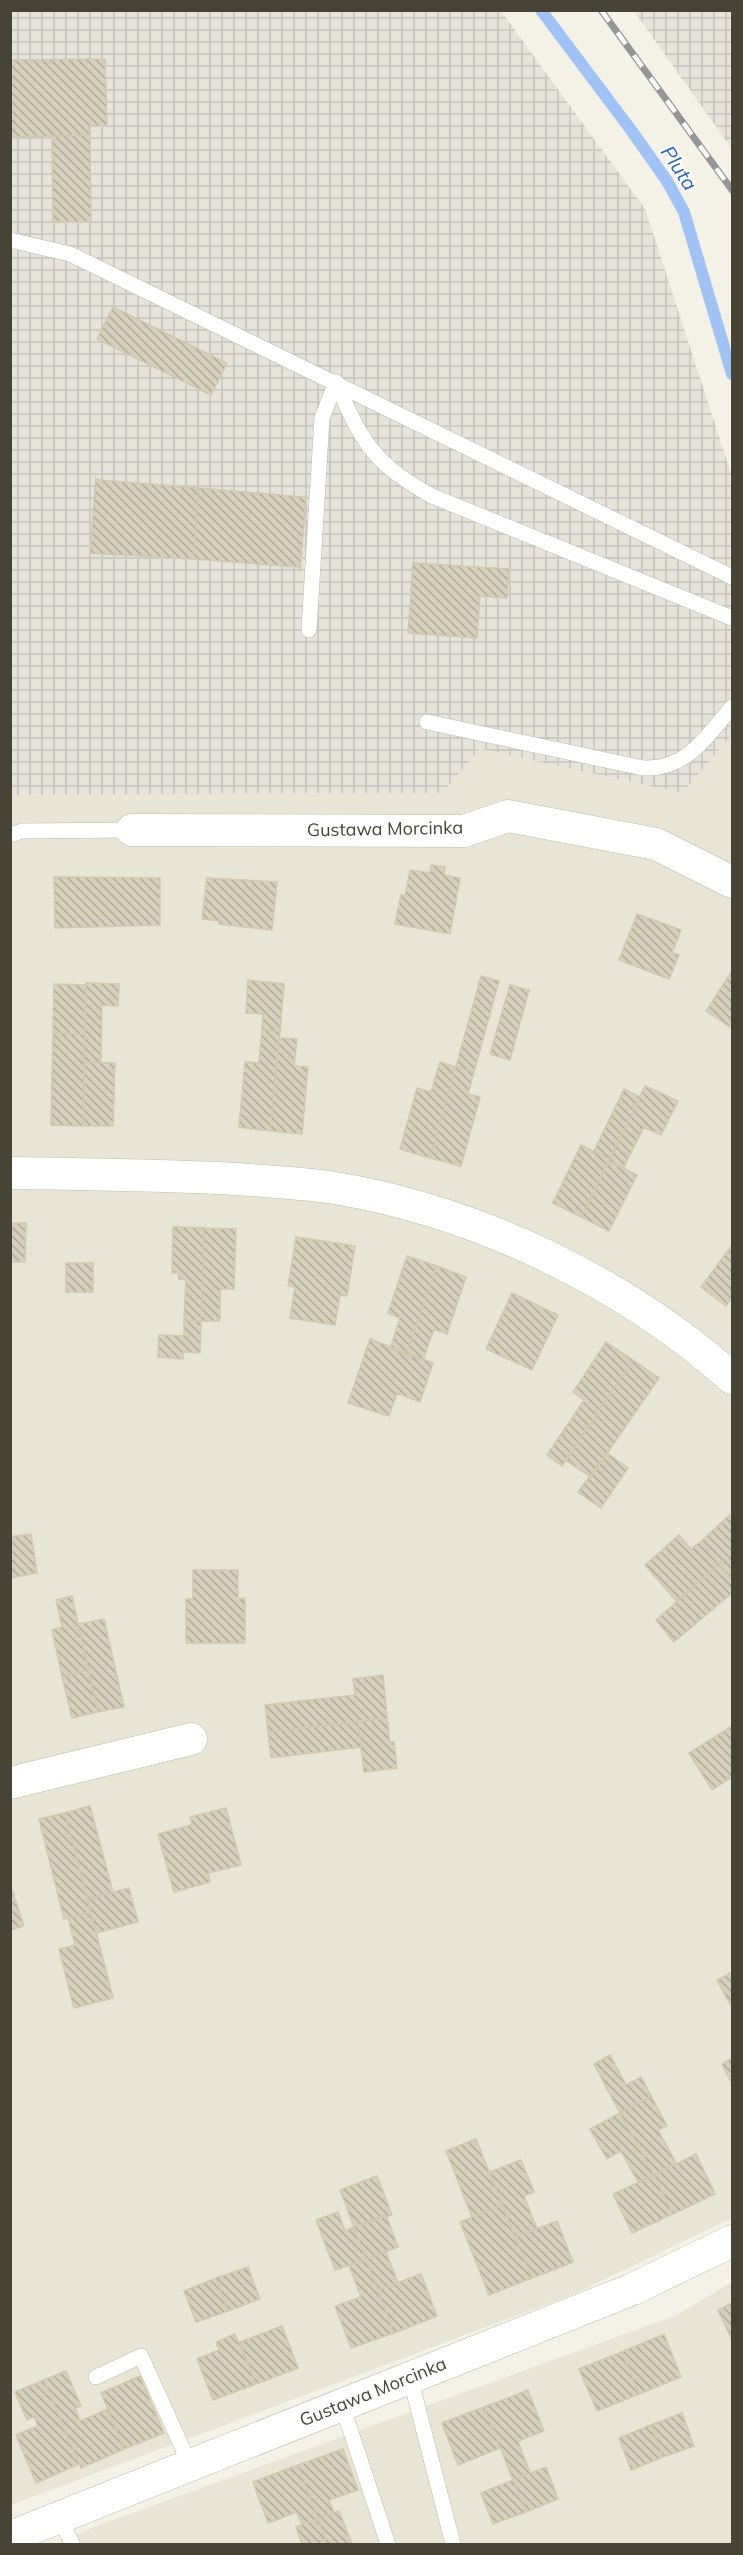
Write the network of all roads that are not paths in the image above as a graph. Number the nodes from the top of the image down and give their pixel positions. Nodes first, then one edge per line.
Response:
1 (10, 240) edge
2 (336, 382) junction
3 (732, 577) edge
4 (732, 618) edge
5 (309, 630) dead end
6 (732, 707) edge
7 (427, 722) dead end
8 (132, 830) joint
9 (10, 835) edge
10 (732, 882) edge
11 (10, 1173) edge
12 (732, 1378) edge
13 (191, 1739) dead end
14 (10, 1783) edge
15 (732, 2241) edge
16 (96, 2376) dead end
17 (410, 2377) junction
18 (342, 2405) junction
19 (190, 2465) junction
20 (59, 2516) junction
21 (10, 2537) edge
22 (72, 2544) edge
23 (388, 2544) edge
24 (453, 2544) edge

1 - 2 lane
2 - 3 lane
2 - 4 lane
2 - 5 lane
6 - 7 lane
8 - 9 lane
8 - 10 street, Gustawa Morcinka
11 - 12 street
13 - 14 street
15 - 17 street, Gustawa Morcinka
16 - 19 lane
17 - 18 street, Gustawa Morcinka
17 - 24 lane
18 - 19 street, Gustawa Morcinka
18 - 23 lane
19 - 20 street, Gustawa Morcinka
20 - 21 street, Gustawa Morcinka
20 - 22 lane

